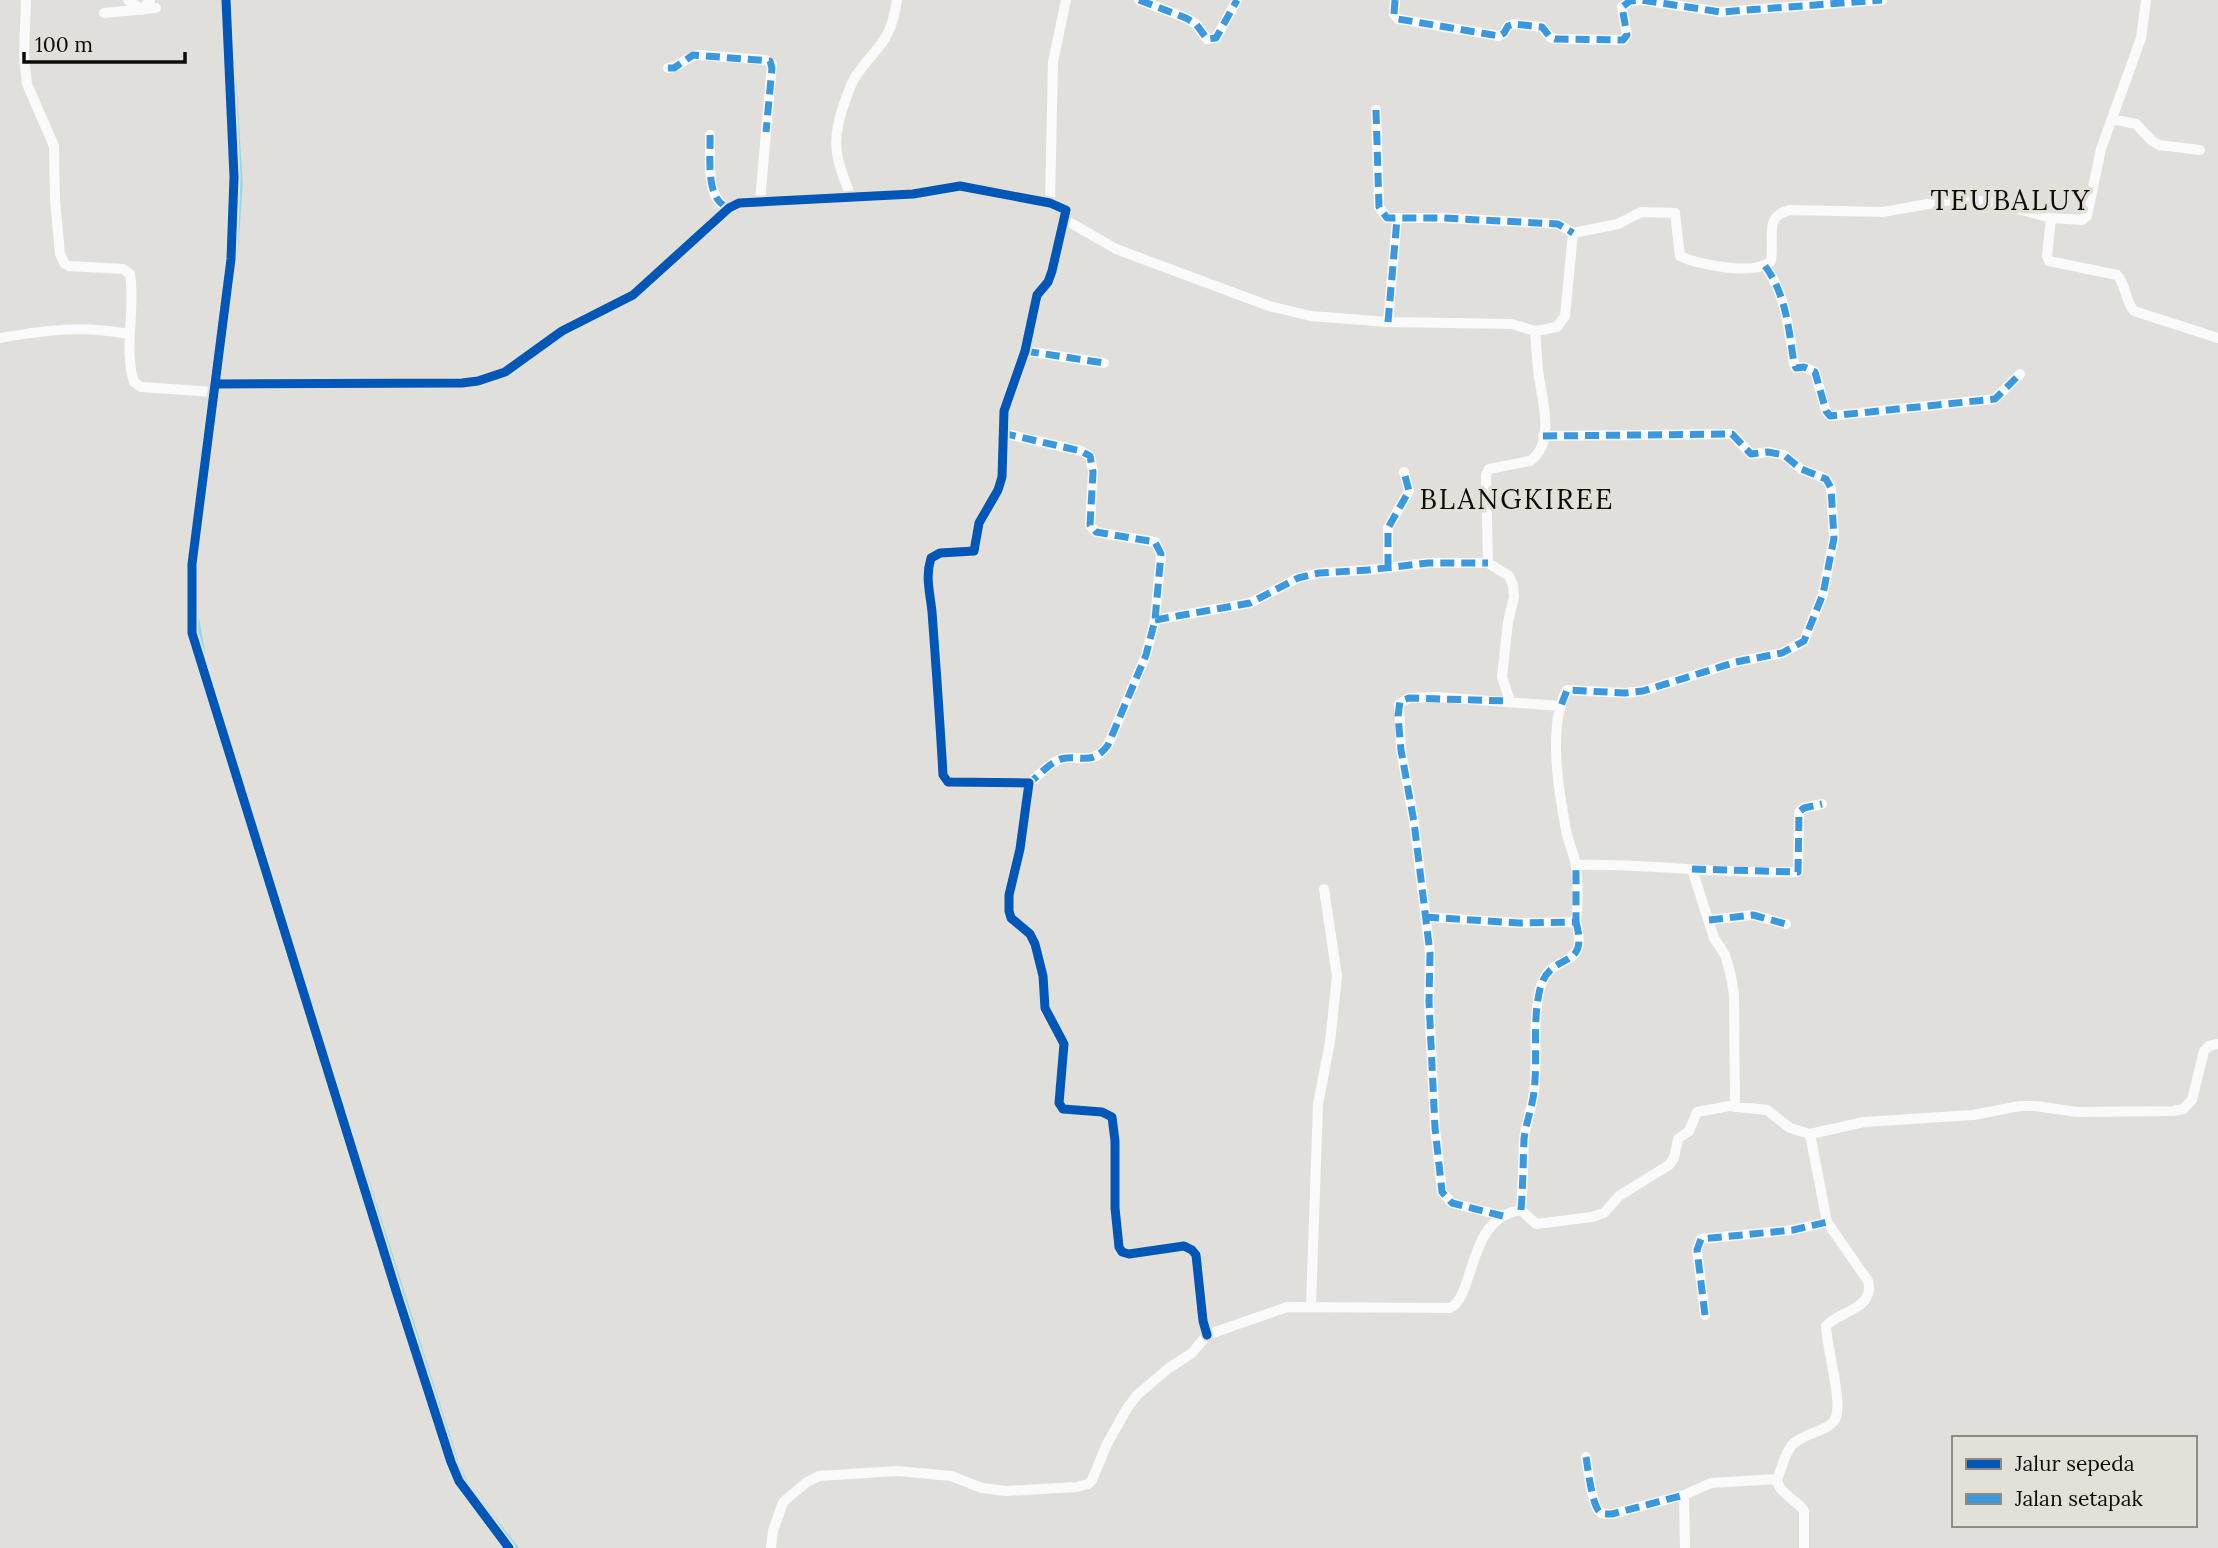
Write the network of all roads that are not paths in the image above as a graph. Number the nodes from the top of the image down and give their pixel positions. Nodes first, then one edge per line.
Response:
1 (26, 0) edge
2 (128, 0) edge
3 (226, 0) edge
4 (897, 0) edge
5 (1066, 0) edge
6 (1139, 0) edge
7 (1237, 0) edge
8 (1395, 0) edge
9 (1882, 0) edge
10 (2146, 0) edge
11 (153, 4) edge
12 (142, 10) junction
13 (104, 13) dead end
14 (668, 68) dead end
15 (1376, 110) dead end
16 (2112, 118) junction
17 (710, 135) dead end
18 (2200, 150) dead end
19 (850, 197) junction
20 (760, 201) junction
21 (1050, 203) junction
22 (729, 208) junction
23 (2051, 218) junction
24 (1064, 219) junction
25 (1397, 219) junction
26 (1573, 233) junction
27 (1765, 266) junction
28 (1388, 322) junction
29 (1535, 331) junction
30 (128, 334) junction
31 (0, 338) edge
32 (2218, 338) edge
33 (1025, 351) junction
34 (1104, 363) dead end
35 (2020, 374) dead end
36 (215, 388) junction
37 (1002, 433) junction
38 (1543, 436) junction
39 (1405, 472) dead end
40 (1488, 563) junction
41 (1388, 568) junction
42 (1155, 621) junction
43 (1510, 701) junction
44 (1561, 706) junction
45 (1029, 783) junction
46 (1822, 804) dead end
47 (1576, 865) junction
48 (1692, 869) junction
49 (1324, 889) dead end
50 (1425, 917) junction
51 (1709, 920) junction
52 (1576, 922) junction
53 (1786, 925) dead end
54 (2218, 1044) edge
55 (1735, 1107) junction
56 (1810, 1134) junction
57 (1521, 1210) junction
58 (1503, 1216) junction
59 (1827, 1222) junction
60 (1311, 1306) junction
61 (1705, 1315) dead end
62 (1207, 1335) junction
63 (1586, 1457) dead end
64 (1777, 1479) junction
65 (1684, 1495) junction
66 (509, 1548) edge
67 (771, 1548) edge
68 (1685, 1548) edge
69 (1804, 1548) edge

1 - 30 street
2 - 12 street
3 - 36 street
4 - 19 street
5 - 21 street
6 - 7 street
8 - 9 street
10 - 16 street
11 - 12 street
12 - 13 street
14 - 20 street
15 - 25 street
16 - 18 street
16 - 23 street
17 - 22 street
19 - 20 street
19 - 21 street
20 - 22 street
21 - 24 street
22 - 36 street
23 - 27 street
23 - 32 street
24 - 28 street
24 - 33 street
25 - 26 street
25 - 28 street
26 - 27 street
26 - 29 street
27 - 35 street
28 - 29 street
29 - 38 street
30 - 31 street
30 - 36 street
33 - 34 street
33 - 37 street
36 - 66 street
37 - 42 street
37 - 45 street
38 - 40 street
38 - 44 street
39 - 41 street
40 - 41 street
40 - 43 street
41 - 42 street
42 - 45 street
43 - 44 street
43 - 50 street
44 - 47 street
45 - 62 street
46 - 48 street
47 - 48 street
47 - 52 street
48 - 51 street
49 - 60 street
50 - 52 street
50 - 58 street
51 - 53 street
51 - 55 street
52 - 57 street
54 - 56 street
55 - 56 street
55 - 57 street
56 - 59 street
57 - 58 street
58 - 60 street
59 - 61 street
59 - 64 street
60 - 62 street
62 - 67 street
63 - 65 street
64 - 65 street
64 - 69 street
65 - 68 street

